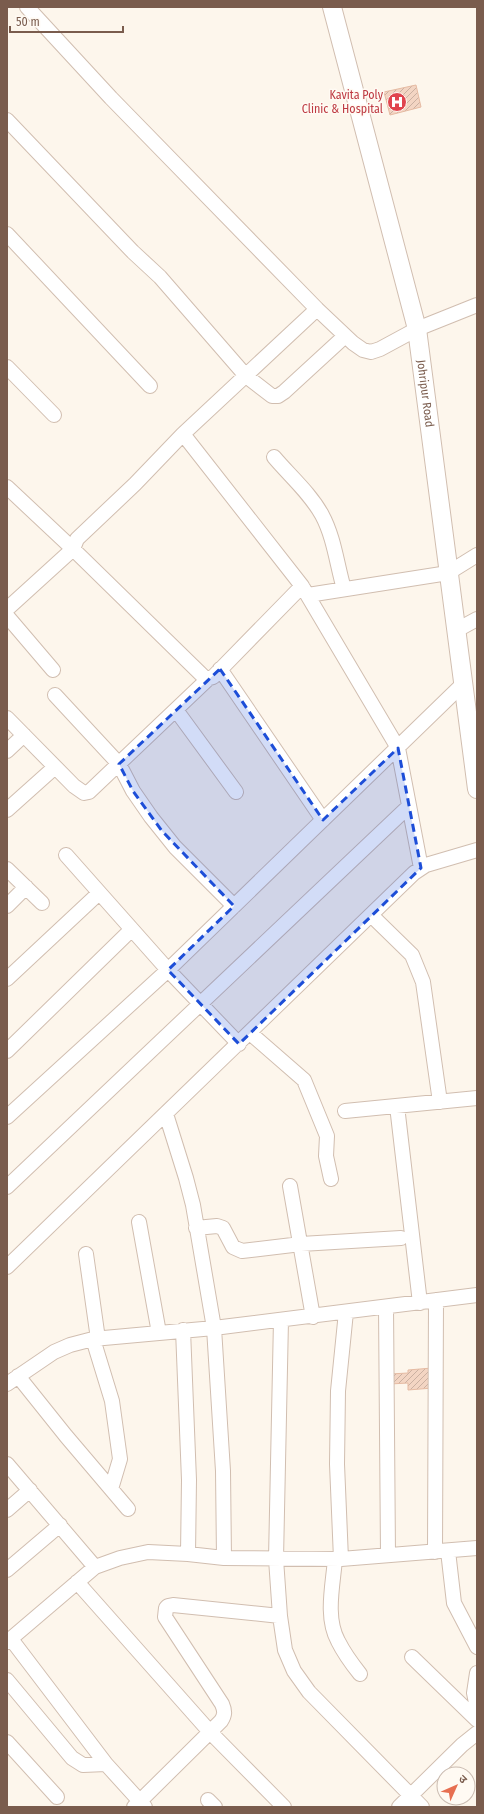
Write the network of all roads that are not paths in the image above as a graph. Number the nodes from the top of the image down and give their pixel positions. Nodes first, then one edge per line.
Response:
1 (27, 7) edge
2 (332, 7) edge
3 (7, 120) edge
4 (7, 234) edge
5 (477, 305) edge
6 (317, 309) junction
7 (417, 329) junction
8 (345, 336) junction
9 (7, 367) edge
10 (246, 376) junction
11 (150, 386) dead end
12 (54, 415) dead end
13 (183, 434) junction
14 (274, 458) dead end
15 (7, 487) edge
16 (73, 549) junction
17 (477, 555) edge
18 (448, 573) junction
19 (344, 589) junction
20 (305, 591) junction
21 (7, 609) edge
22 (7, 616) edge
23 (477, 619) edge
24 (457, 630) junction
25 (220, 669) junction
26 (53, 670) dead end
27 (208, 679) junction
28 (464, 683) junction
29 (55, 695) dead end
30 (176, 710) junction
31 (7, 718) edge
32 (24, 736) junction
33 (398, 748) junction
34 (7, 751) edge
35 (119, 764) junction
36 (55, 767) junction
37 (477, 789) edge
38 (236, 792) dead end
39 (408, 807) junction
40 (7, 810) edge
41 (323, 820) junction
42 (477, 850) edge
43 (66, 856) dead end
44 (421, 868) junction
45 (7, 869) edge
46 (26, 887) junction
47 (98, 894) junction
48 (42, 903) dead end
49 (7, 906) edge
50 (234, 906) junction
51 (371, 915) junction
52 (132, 930) junction
53 (168, 970) junction
54 (7, 979) edge
55 (201, 1004) junction
56 (250, 1033) junction
57 (239, 1044) junction
58 (7, 1051) edge
59 (477, 1098) edge
60 (440, 1102) junction
61 (397, 1106) junction
62 (345, 1111) dead end
63 (166, 1114) junction
64 (7, 1117) edge
65 (331, 1179) dead end
66 (290, 1186) dead end
67 (7, 1187) edge
68 (139, 1222) dead end
69 (196, 1228) junction
70 (401, 1238) dead end
71 (301, 1244) junction
72 (86, 1254) dead end
73 (7, 1267) edge
74 (477, 1295) edge
75 (436, 1300) junction
76 (420, 1302) junction
77 (386, 1307) junction
78 (346, 1312) junction
79 (313, 1316) junction
80 (281, 1320) junction
81 (214, 1328) junction
82 (183, 1330) junction
83 (159, 1333) junction
84 (96, 1339) junction
85 (12, 1380) edge
86 (7, 1464) edge
87 (111, 1489) junction
88 (30, 1490) junction
89 (128, 1509) dead end
90 (7, 1510) edge
91 (60, 1525) junction
92 (477, 1548) edge
93 (441, 1551) junction
94 (188, 1554) junction
95 (388, 1555) junction
96 (224, 1558) junction
97 (276, 1559) junction
98 (338, 1559) junction
99 (96, 1567) junction
100 (7, 1570) edge
101 (78, 1582) junction
102 (280, 1616) junction
103 (9, 1640) edge
104 (477, 1647) edge
105 (412, 1657) dead end
106 (360, 1674) dead end
107 (477, 1674) edge
108 (7, 1680) edge
109 (477, 1708) edge
110 (477, 1720) edge
111 (210, 1732) junction
112 (477, 1733) edge
113 (7, 1742) edge
114 (106, 1764) junction
115 (411, 1796) junction
116 (57, 1797) dead end
117 (140, 1805) edge
118 (284, 1807) edge
119 (399, 1807) edge
120 (422, 1807) edge

1 - 6 street
2 - 7 street, Johripur Road
3 - 10 street
4 - 11 street
5 - 7 street
6 - 8 street
6 - 10 street
7 - 8 street
7 - 18 street, Johripur Road
8 - 10 street
9 - 12 street
10 - 13 street
13 - 16 street
13 - 20 street
14 - 19 street
15 - 16 street
16 - 21 street
16 - 27 street
17 - 18 street
18 - 19 street
18 - 24 street, Johripur Road
19 - 20 street
20 - 25 street
20 - 33 street
22 - 26 street
23 - 24 street
24 - 28 street, Johripur Road
25 - 27 street
25 - 41 street
27 - 30 street
28 - 33 street
28 - 37 street, Johripur Road
29 - 35 street
30 - 35 street
30 - 38 street
31 - 32 street
32 - 34 street
32 - 36 street
33 - 39 street
33 - 41 street
35 - 36 street
35 - 50 street
36 - 40 street
39 - 44 street
39 - 55 street
41 - 50 street
42 - 44 street
43 - 47 street
44 - 51 street
45 - 46 street
46 - 48 street
46 - 49 street
47 - 52 street
47 - 54 street
50 - 53 street
51 - 56 street
51 - 60 street
52 - 53 street
52 - 58 street
53 - 55 street
53 - 64 street
55 - 57 street
55 - 67 street
56 - 57 street
56 - 65 street
57 - 63 street
59 - 60 street
60 - 61 street
61 - 62 street
61 - 76 street
63 - 69 street
63 - 73 street
66 - 71 street
68 - 83 street
69 - 71 street
69 - 81 street
70 - 71 street
71 - 79 street
72 - 84 street
74 - 75 street
75 - 76 street
75 - 93 street
76 - 77 street
77 - 78 street
77 - 95 street
78 - 79 street
78 - 98 street
79 - 80 street
80 - 81 street
80 - 97 street
81 - 82 street
81 - 96 street
82 - 83 street
82 - 94 street
83 - 84 street
84 - 85 street
84 - 87 street
85 - 87 street
86 - 88 street
87 - 89 street
88 - 90 street
88 - 91 street
91 - 99 street
91 - 100 street
92 - 93 street
93 - 95 street
93 - 104 street
94 - 96 street
94 - 99 street
95 - 98 street
96 - 97 street
97 - 98 street
97 - 102 street
98 - 106 street
99 - 101 street
101 - 103 street
101 - 111 street
102 - 111 street
102 - 115 street
103 - 114 street
105 - 110 street
107 - 109 street
108 - 114 street
111 - 117 street
111 - 118 street
112 - 115 street
113 - 116 street
114 - 117 street
115 - 119 street
115 - 120 street

